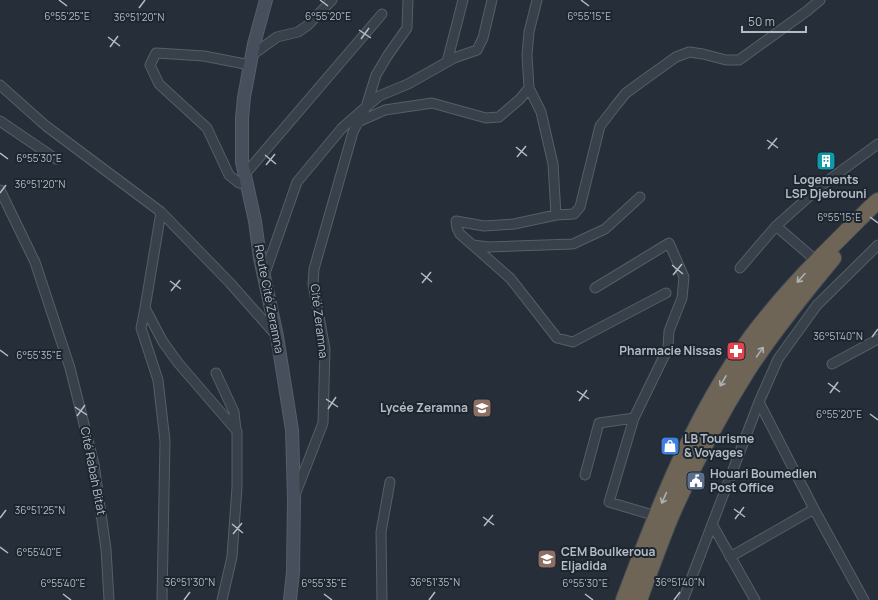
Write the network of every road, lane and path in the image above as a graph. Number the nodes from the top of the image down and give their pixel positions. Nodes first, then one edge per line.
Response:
1 (266, 0) edge
2 (332, 0) edge
3 (408, 0) edge
4 (463, 0) edge
5 (492, 0) edge
6 (537, 0) edge
7 (820, 0) edge
8 (382, 14) dead end
9 (251, 60) junction
10 (446, 62) junction
11 (0, 85) edge
12 (529, 88) junction
13 (366, 107) junction
14 (0, 121) edge
15 (358, 122) junction
16 (878, 144) edge
17 (56, 159) dead end
18 (246, 179) junction
19 (0, 190) edge
20 (640, 197) dead end
21 (878, 201) edge
22 (161, 212) junction
23 (556, 215) junction
24 (878, 216) edge
25 (776, 226) junction
26 (473, 245) junction
27 (878, 245) edge
28 (821, 265) junction
29 (740, 268) dead end
30 (264, 276) junction
31 (595, 288) dead end
32 (666, 293) dead end
33 (145, 308) junction
34 (277, 336) junction
35 (878, 339) edge
36 (832, 364) dead end
37 (216, 373) dead end
38 (759, 402) junction
39 (634, 418) junction
40 (236, 430) junction
41 (585, 475) dead end
42 (390, 482) dead end
43 (294, 498) junction
44 (814, 509) junction
45 (656, 516) junction
46 (712, 524) junction
47 (730, 557) junction
48 (109, 600) edge
49 (162, 600) edge
50 (222, 600) edge
51 (290, 600) edge
52 (382, 600) edge
53 (624, 600) edge
54 (639, 600) edge
55 (683, 600) edge
56 (755, 600) edge
57 (864, 600) edge

1 - 9 street, Route Cité Zeramna
2 - 9 street
3 - 13 street
4 - 10 street
5 - 10 street, Cité Zeramna
6 - 12 street
7 - 23 street
8 - 18 street
9 - 18 street, Route Cité Zeramna
9 - 18 street
10 - 13 street, Cité Zeramna
11 - 22 street
12 - 15 street
12 - 23 street
13 - 15 street, Cité Zeramna
13 - 30 street, Cité Zeramna
14 - 17 street
15 - 43 street, Cité Zeramna
16 - 25 street
18 - 30 street, Route Cité Zeramna
19 - 48 street, Cité Rabah Bitat
20 - 26 street
21 - 28 highway
22 - 33 street
22 - 34 street
23 - 26 street
24 - 28 highway
25 - 28 street
25 - 29 street
26 - 32 street
27 - 38 street
28 -> 45 highway
54 -> 28 highway
30 - 34 street, Route Cité Zeramna
31 - 39 street
33 - 40 street
33 - 49 street
34 - 43 street, Route Cité Zeramna
35 - 36 street
37 - 40 street
38 - 44 street
38 - 46 street
39 - 41 street
39 - 45 street
40 - 50 street
42 - 52 street
43 - 51 street, Route Cité Zeramna
44 - 47 street
44 - 57 street
45 - 53 highway
46 - 47 street
46 - 55 street
47 - 56 street

